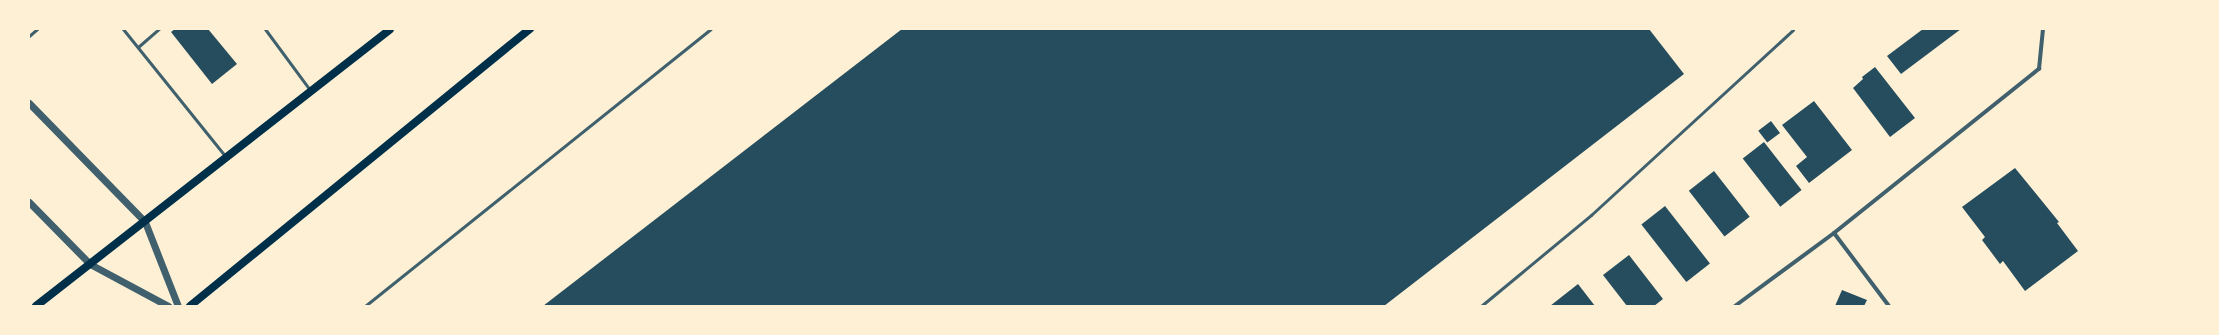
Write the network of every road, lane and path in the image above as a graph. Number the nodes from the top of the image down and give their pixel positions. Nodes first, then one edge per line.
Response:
1 (37, 29) edge
2 (123, 29) edge
3 (159, 29) edge
4 (265, 29) edge
5 (390, 29) edge
6 (530, 29) edge
7 (711, 29) edge
8 (1793, 29) edge
9 (2043, 29) edge
10 (29, 36) edge
11 (138, 47) junction
12 (311, 91) junction
13 (29, 103) edge
14 (227, 158) junction
15 (29, 202) edge
16 (145, 222) junction
17 (1834, 233) junction
18 (90, 264) junction
19 (36, 306) edge
20 (168, 306) edge
21 (178, 306) edge
22 (190, 306) edge
23 (365, 306) edge
24 (1481, 306) edge
25 (1735, 306) edge
26 (1889, 306) edge

1 - 10 lane
2 - 11 lane
3 - 11 lane
4 - 12 lane
5 - 12 main road
6 - 22 main road
7 - 23 lane
8 - 24 lane
9 - 17 street
11 - 14 lane
12 - 14 main road
13 - 16 street
14 - 16 main road
15 - 18 street
16 - 18 main road
16 - 21 street
17 - 25 street
17 - 26 street
18 - 19 main road
18 - 20 street

